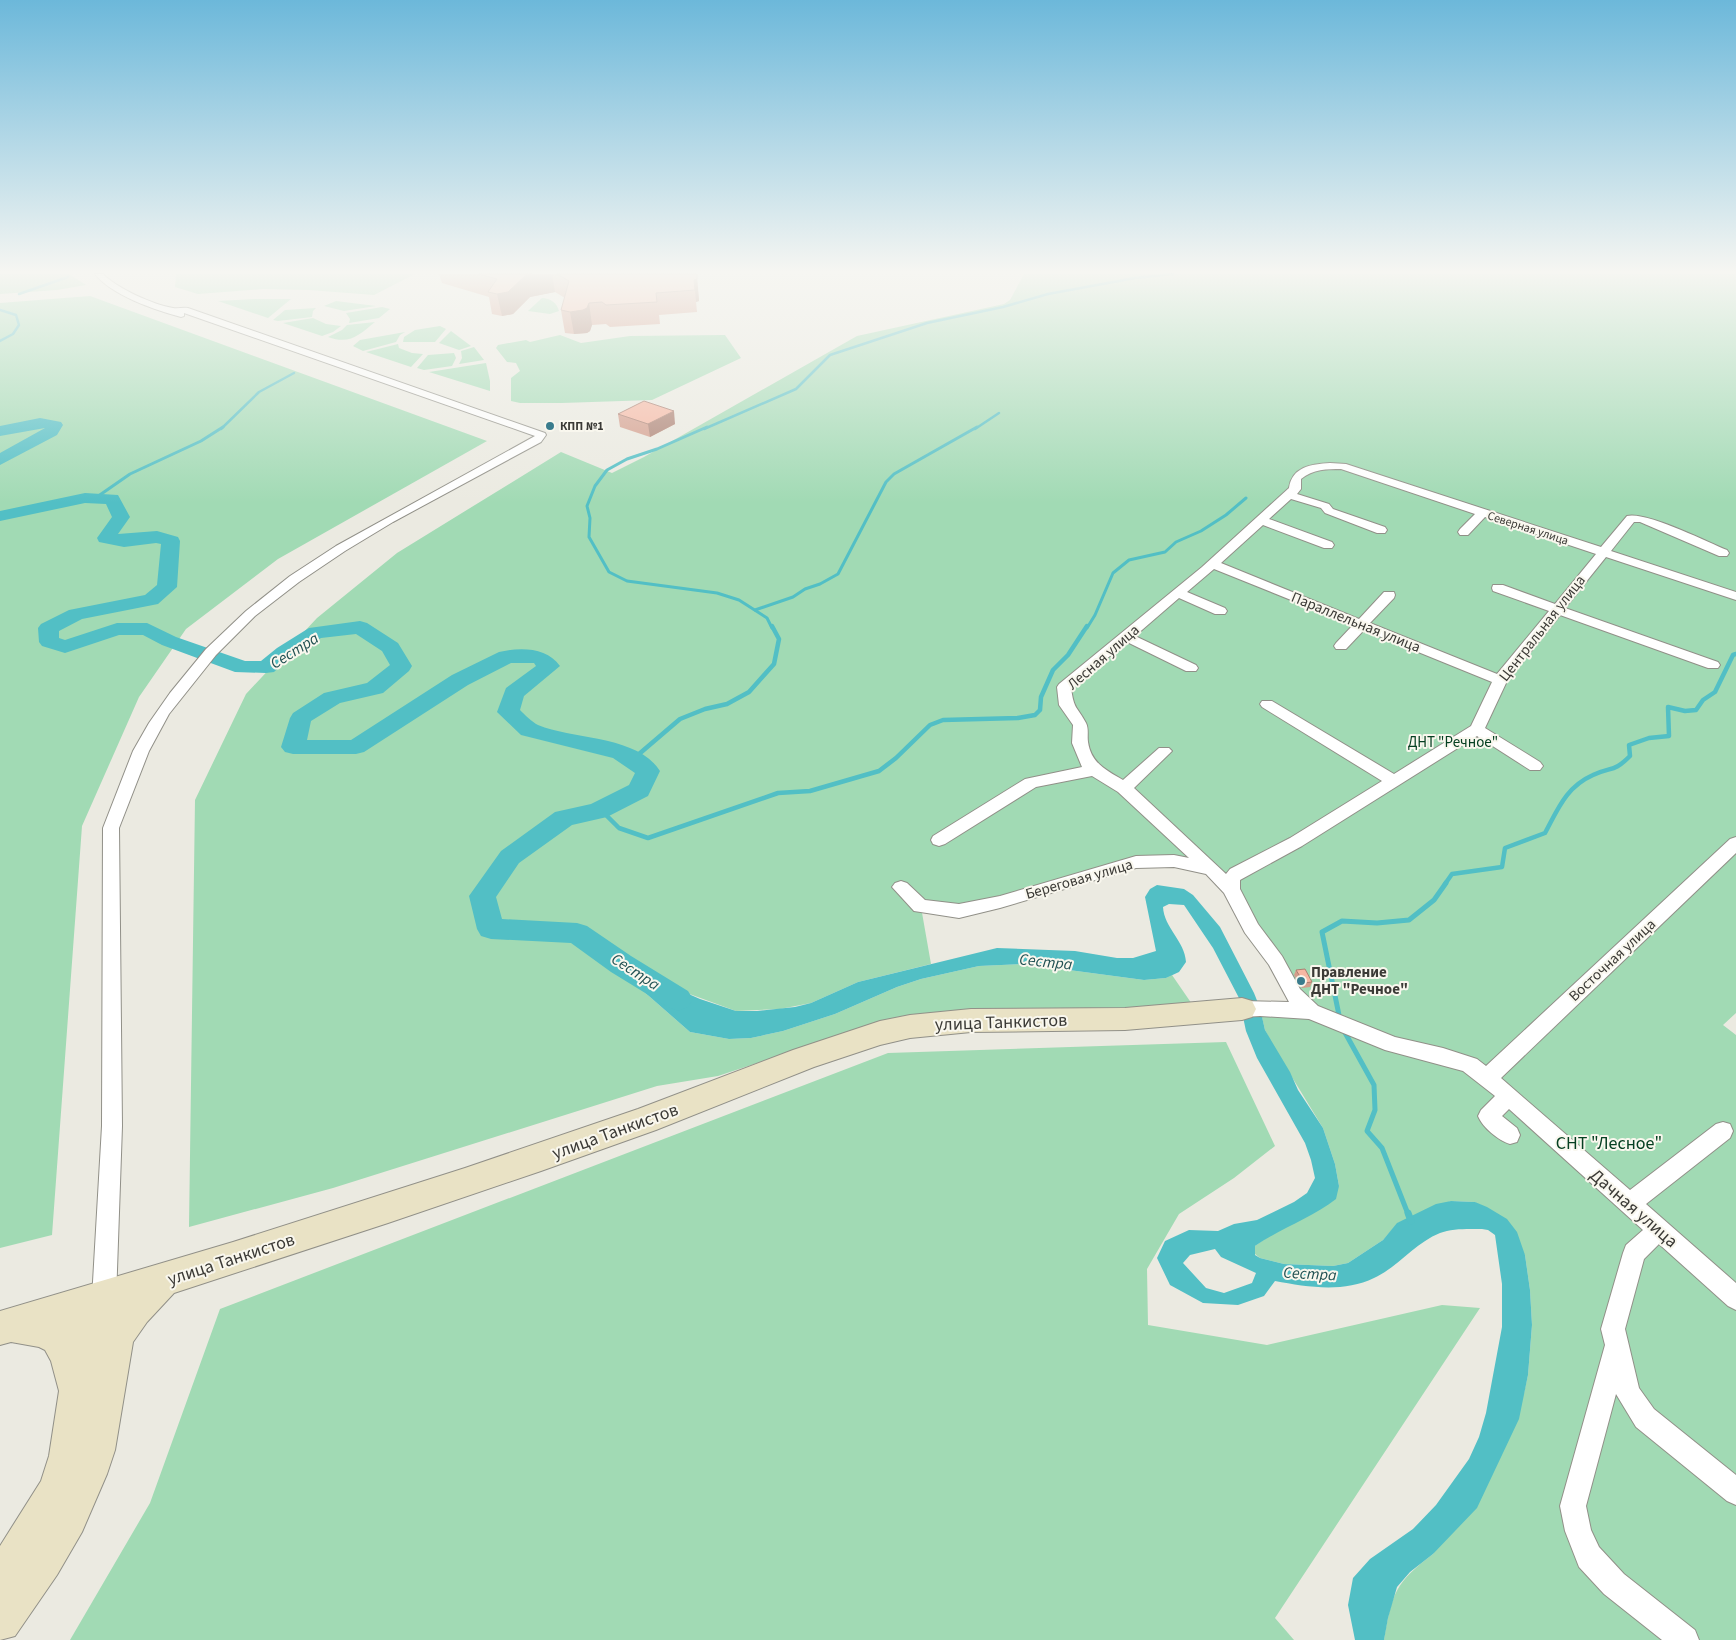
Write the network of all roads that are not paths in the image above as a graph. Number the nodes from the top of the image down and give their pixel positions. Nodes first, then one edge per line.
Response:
1 (300, 351) edge
2 (1320, 466) joint
3 (1289, 494) junction
4 (1482, 513) junction
5 (1261, 520) junction
6 (1381, 530) dead end
7 (1464, 532) dead end
8 (1328, 545) dead end
9 (1602, 552) junction
10 (1723, 554) dead end
11 (1212, 564) junction
12 (1498, 588) dead end
13 (1178, 593) junction
14 (1389, 595) dead end
15 (1736, 596) edge
16 (1556, 610) junction
17 (1220, 611) dead end
18 (1361, 624) junction
19 (1125, 636) junction
20 (1341, 646) dead end
21 (1713, 665) dead end
22 (1191, 668) dead end
23 (1500, 680) junction
24 (1267, 704) dead end
25 (1477, 729) junction
26 (1164, 751) dead end
27 (1535, 766) dead end
28 (1094, 770) junction
29 (1394, 781) junction
30 (1124, 788) junction
31 (940, 840) dead end
32 (1736, 842) edge
33 (1211, 869) junction
34 (901, 887) dead end
35 (1231, 889) junction
36 (1251, 1008) joint
37 (1311, 1011) junction
38 (1488, 1078) junction
39 (1509, 1096) junction
40 (1723, 1132) dead end
41 (1510, 1135) dead end
42 (1628, 1204) junction
43 (1659, 1230) junction
44 (169, 1279) junction
45 (1736, 1298) edge
46 (104, 1299) junction
47 (4, 1327) edge
48 (115, 1338) junction
49 (1617, 1345) junction
50 (77, 1391) junction
51 (1736, 1492) edge
52 (0, 1582) edge
53 (0, 1620) edge
54 (1685, 1640) edge

1 - 46 street
2 - 3 street, Лесная улица
2 - 4 street, Северная улица
3 - 5 street, Лесная улица
3 - 6 street
4 - 7 street
4 - 9 street, Северная улица
5 - 8 street
5 - 11 street, Лесная улица
9 - 10 street, Центральная улица
9 - 15 street, Северная улица
9 - 16 street, Центральная улица
11 - 13 street, Лесная улица
11 - 18 street, Параллельная улица
12 - 16 street
13 - 17 street
13 - 19 street, Лесная улица
14 - 18 street
16 - 21 street
16 - 23 street, Центральная улица
18 - 20 street
18 - 23 street, Параллельная улица
19 - 22 street
19 - 28 street, Лесная улица
23 - 25 street, Центральная улица
24 - 29 street
25 - 27 street
25 - 29 street
26 - 30 street
28 - 30 street
28 - 31 street
29 - 35 street
30 - 33 street
32 - 38 street, Восточная улица
33 - 34 street, Береговая улица
33 - 35 street
35 - 37 street
36 - 37 street
36 - 44 street, улица Танкистов
37 - 38 street, Дачная улица
38 - 39 street, Дачная улица
39 - 41 street
39 - 42 street, Дачная улица
40 - 42 street
42 - 43 street, Дачная улица
43 - 45 street, Дачная улица
43 - 49 street
44 - 46 street, улица Танкистов
44 - 48 street
46 - 47 street, улица Танкистов
46 - 48 street
46 - 50 street
47 - 50 street
48 - 53 street
49 - 51 street
49 - 54 street
50 - 52 street

